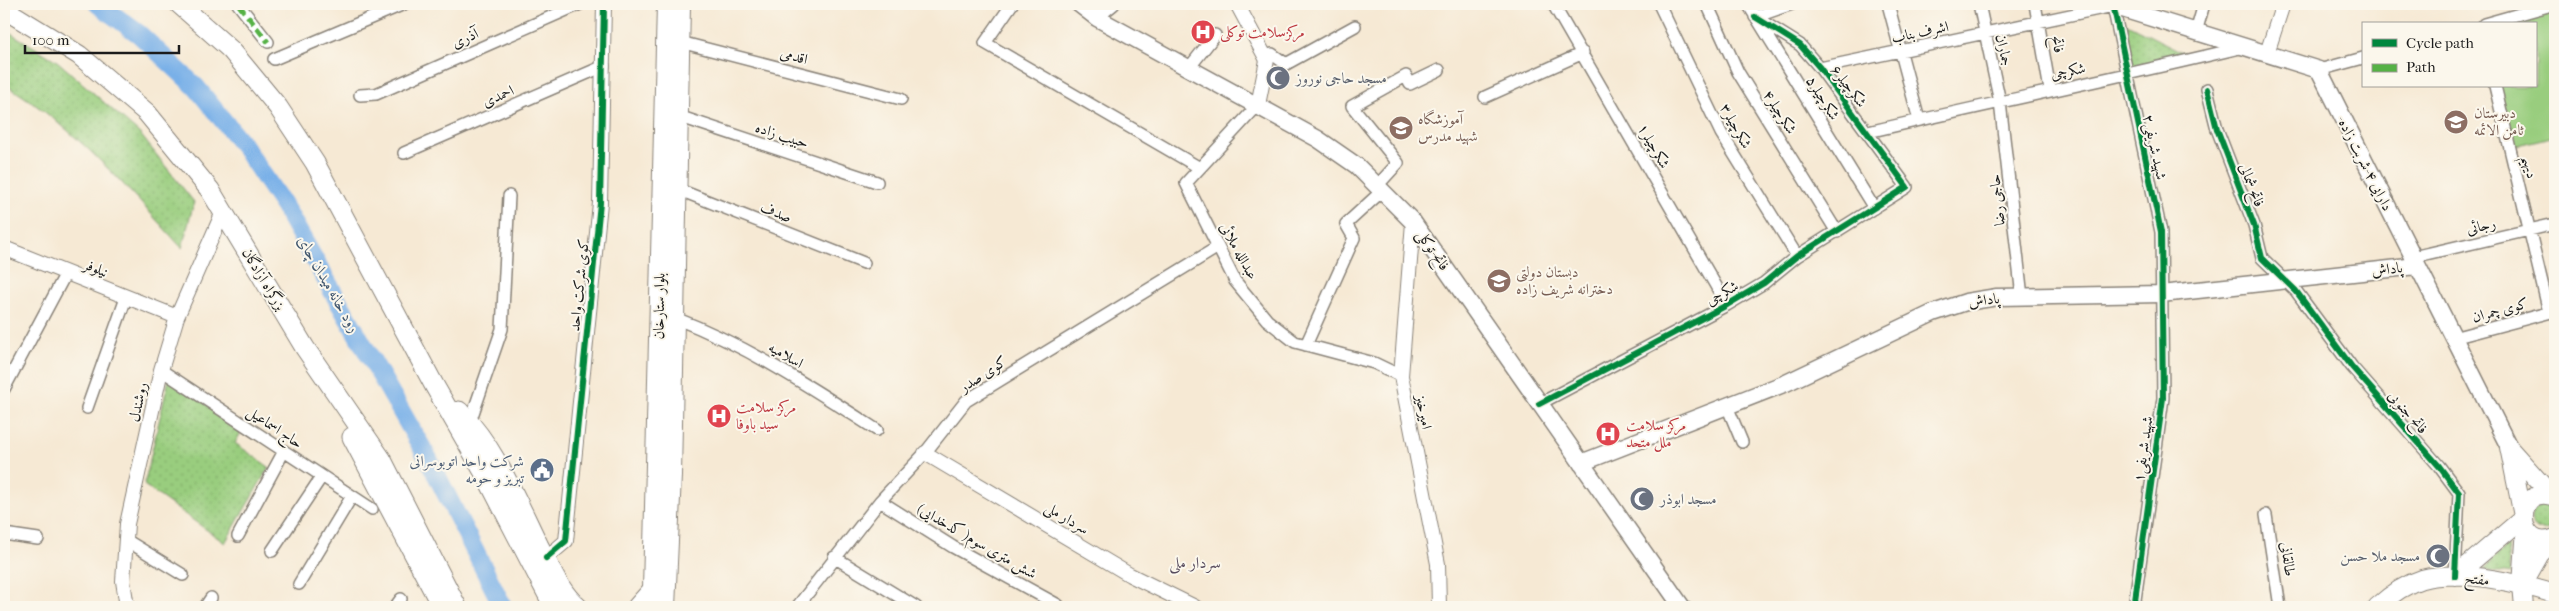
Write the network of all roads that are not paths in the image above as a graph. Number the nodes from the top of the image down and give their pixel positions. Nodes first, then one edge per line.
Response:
1 (179, 4) edge
2 (238, 4) edge
3 (404, 4) edge
4 (580, 4) edge
5 (604, 4) edge
6 (666, 4) edge
7 (681, 4) edge
8 (1012, 4) edge
9 (1079, 4) edge
10 (1114, 4) edge
11 (1237, 4) edge
12 (1553, 4) edge
13 (1659, 4) edge
14 (1707, 4) edge
15 (1748, 4) edge
16 (1792, 4) edge
17 (1888, 4) edge
18 (1979, 4) edge
19 (2036, 4) edge
20 (2204, 4) edge
21 (2283, 4) edge
22 (2555, 4) edge
23 (2113, 5) edge
24 (4, 9) edge
25 (1755, 17) junction
26 (1097, 18) junction
27 (2491, 22) edge
28 (2039, 23) junction
29 (1355, 26) dead end
30 (2196, 32) junction
31 (1985, 34) junction
32 (1215, 35) dead end
33 (268, 42) dead end
34 (680, 42) junction
35 (2245, 46) junction
36 (1900, 52) junction
37 (2267, 53) junction
38 (1583, 54) junction
39 (2362, 58) edge
40 (274, 59) dead end
41 (1267, 60) junction
42 (604, 66) junction
43 (1190, 68) junction
44 (1820, 68) junction
45 (1439, 70) dead end
46 (2319, 70) junction
47 (2128, 75) junction
48 (2495, 88) edge
49 (2050, 90) junction
50 (2207, 90) dead end
51 (360, 95) dead end
52 (1486, 97) dead end
53 (901, 99) dead end
54 (2000, 102) junction
55 (1258, 105) junction
56 (678, 116) junction
57 (1919, 120) junction
58 (1868, 132) junction
59 (404, 153) dead end
60 (1200, 168) junction
61 (877, 182) dead end
62 (1907, 187) joint
63 (1380, 188) junction
64 (677, 189) junction
65 (509, 196) dead end
66 (1874, 208) junction
67 (223, 212) junction
68 (1413, 222) junction
69 (2555, 224) edge
70 (2530, 230) junction
71 (1837, 232) junction
72 (1218, 247) junction
73 (4, 248) edge
74 (1797, 256) junction
75 (864, 262) dead end
76 (2415, 262) junction
77 (66, 274) junction
78 (2288, 281) junction
79 (2162, 294) junction
80 (2022, 296) junction
81 (126, 298) junction
82 (1727, 305) junction
83 (2552, 312) edge
84 (177, 317) junction
85 (674, 318) junction
86 (2453, 338) junction
87 (1306, 345) junction
88 (305, 348) junction
89 (161, 370) junction
90 (1400, 376) junction
91 (434, 385) junction
92 (4, 389) edge
93 (1539, 404) junction
94 (1727, 406) junction
95 (87, 408) dead end
96 (470, 422) junction
97 (877, 430) dead end
98 (1742, 442) dead end
99 (2509, 447) junction
100 (284, 452) junction
101 (925, 452) junction
102 (1582, 463) junction
103 (322, 476) junction
104 (352, 496) junction
105 (2554, 496) edge
106 (880, 501) junction
107 (372, 509) dead end
108 (2266, 515) dead end
109 (2524, 521) junction
110 (4, 534) edge
111 (238, 536) dead end
112 (38, 539) dead end
113 (2555, 539) edge
114 (126, 540) junction
115 (272, 551) dead end
116 (546, 558) junction
117 (834, 558) junction
118 (183, 575) dead end
119 (2455, 576) junction
120 (300, 584) dead end
121 (2522, 585) junction
122 (2555, 594) edge
123 (650, 598) edge
124 (1058, 605) dead end
125 (127, 607) edge
126 (442, 607) edge
127 (457, 607) edge
128 (554, 607) edge
129 (578, 607) edge
130 (637, 607) edge
131 (666, 607) edge
132 (797, 607) edge
133 (916, 607) edge
134 (1195, 607) edge
135 (1439, 607) edge
136 (1682, 607) edge
137 (2134, 607) edge
138 (2280, 607) edge
139 (2376, 607) edge
140 (2524, 607) edge

1 - 91 highway
2 - 33 street
3 - 40 street
4 - 51 street, آذری
5 - 42 street, کوی شرکت واحد
6 - 123 main road, بلوار ستارخان
7 - 34 main road, بلوار ستارخان
8 - 60 street
9 - 26 main road, فاتح-توکلی
10 - 26 street
11 - 41 street
12 - 38 street, شکرچیلر۱
13 - 74 street, شکرچیلر۳
14 - 71 street, شکرچیلر۴
15 - 25 street, شکرچیلر۵
16 - 25 street
17 - 36 street
18 - 31 street, جماران
19 - 28 street, فاتح
20 - 30 street
21 - 37 street
22 - 27 street
23 - 28 street, اشرف بناب
23 - 30 main road
23 - 47 street, شهید شریفی۲
24 - 67 highway, بزرگراه آزادگان
25 - 44 street, شکرچیلر۶
25 - 66 street, شکرچیلر۵
26 - 43 main road, فاتح-توکلی
28 - 31 street, اشرف بناب
28 - 49 street, فاتح
29 - 41 street
30 - 35 main road
31 - 36 street, اشرف بناب
31 - 54 street, جماران
32 - 43 street
34 - 53 street, اقدمی
34 - 56 main road, بلوار ستارخان
35 - 37 main road
35 - 47 street, شکرچی
36 - 44 street, اشرف بناب
36 - 57 street
37 - 46 main road
38 - 52 street
38 - 82 street, شکرچیلر۱
39 - 46 street
41 - 55 street
42 - 59 street, احمدی
42 - 116 street, کوی شرکت واحد
43 - 55 main road, فاتح-توکلی
44 - 58 street, شکرچیلر۶
45 - 63 street
46 - 76 main road, -دارایی ۴-شربت زاده
47 - 49 street, شکرچی
47 - 79 street, شهید شریفی۲
48 - 70 street, دیهیم
49 - 54 street, شکرچی
50 - 78 street, فاتح شمالی
54 - 57 street, شکرچی
54 - 80 street, حاجی رضا
55 - 60 street, عبدالله ملائی
55 - 63 main road, فاتح-توکلی
56 - 61 street, حبیب زاده
56 - 64 main road, بلوار ستارخان
57 - 58 street, شکرچی
58 - 62 street, شکرچیلر۶
60 - 72 street, عبدالله ملائی
62 - 66 street, شکرچی
63 - 68 main road, فاتح-توکلی
63 - 87 street
64 - 75 street, صدف
64 - 85 main road, بلوار ستارخان
65 - 96 street
66 - 71 street, شکرچی
67 - 84 street, روشندل
67 - 88 highway, بزرگراه آزادگان
68 - 90 street, امیرخیز
68 - 93 main road, فاتح-توکلی
69 - 70 street, رجائی
70 - 76 street, رجائی
70 - 83 street, دیهیم
71 - 74 street, شکرچی
72 - 87 street, عبدالله ملائی
72 - 101 street, کوی صدر
73 - 77 street, نیلوفر
74 - 82 street, شکرچی
76 - 78 main road, پاداش
76 - 86 main road, -دارایی ۴-شربت زاده
77 - 81 street, نیلوفر
77 - 92 street
78 - 79 main road, پاداش
78 - 119 street, فاتح جنوبی
79 - 80 main road, پاداش
79 - 137 street, شهید شریفی۱
80 - 94 main road, پاداش
81 - 84 street, نیلوفر
81 - 95 street
82 - 93 street, شکرچی
83 - 86 street, کوی چمران
84 - 89 street, روشندل
85 - 97 street, اسلامیه
85 - 131 main road, بلوار ستارخان
86 - 99 main road, -دارایی ۴-شربت زاده
87 - 90 street, عبدالله ملائی
88 - 126 highway
88 - 127 highway, بزرگراه آزادگان
89 - 100 street, حاج اسماعیل
89 - 114 street, روشندل
90 - 135 street, امیرخیز
91 - 96 highway
91 - 128 highway
93 - 102 main road, فاتح-توکلی
94 - 98 street
94 - 102 main road, پاداش
96 - 116 highway
99 - 105 main road
99 - 109 main road
100 - 103 street, حاج اسماعیل
100 - 111 street
101 - 106 street, کوی صدر
101 - 134 street, سردار ملی
102 - 136 main road, فاتح-توکلی
103 - 104 street, حاج اسماعیل
103 - 115 street
104 - 107 street, حاج اسماعیل
104 - 120 street
105 - 109 main road
106 - 117 street, کوی صدر
106 - 124 street, (کدخدایی )شش متری سوم
108 - 138 street, طالقانی
109 - 113 main road
109 - 119 main road
109 - 121 main road
110 - 112 street
113 - 121 main road
114 - 118 street
114 - 125 street, روشندل
116 - 129 highway
117 - 132 street, کوی صدر
117 - 133 street
119 - 121 main road, مفتح
119 - 139 main road, مفتح
121 - 122 main road, مفتح
121 - 140 main road
123 - 130 highway

